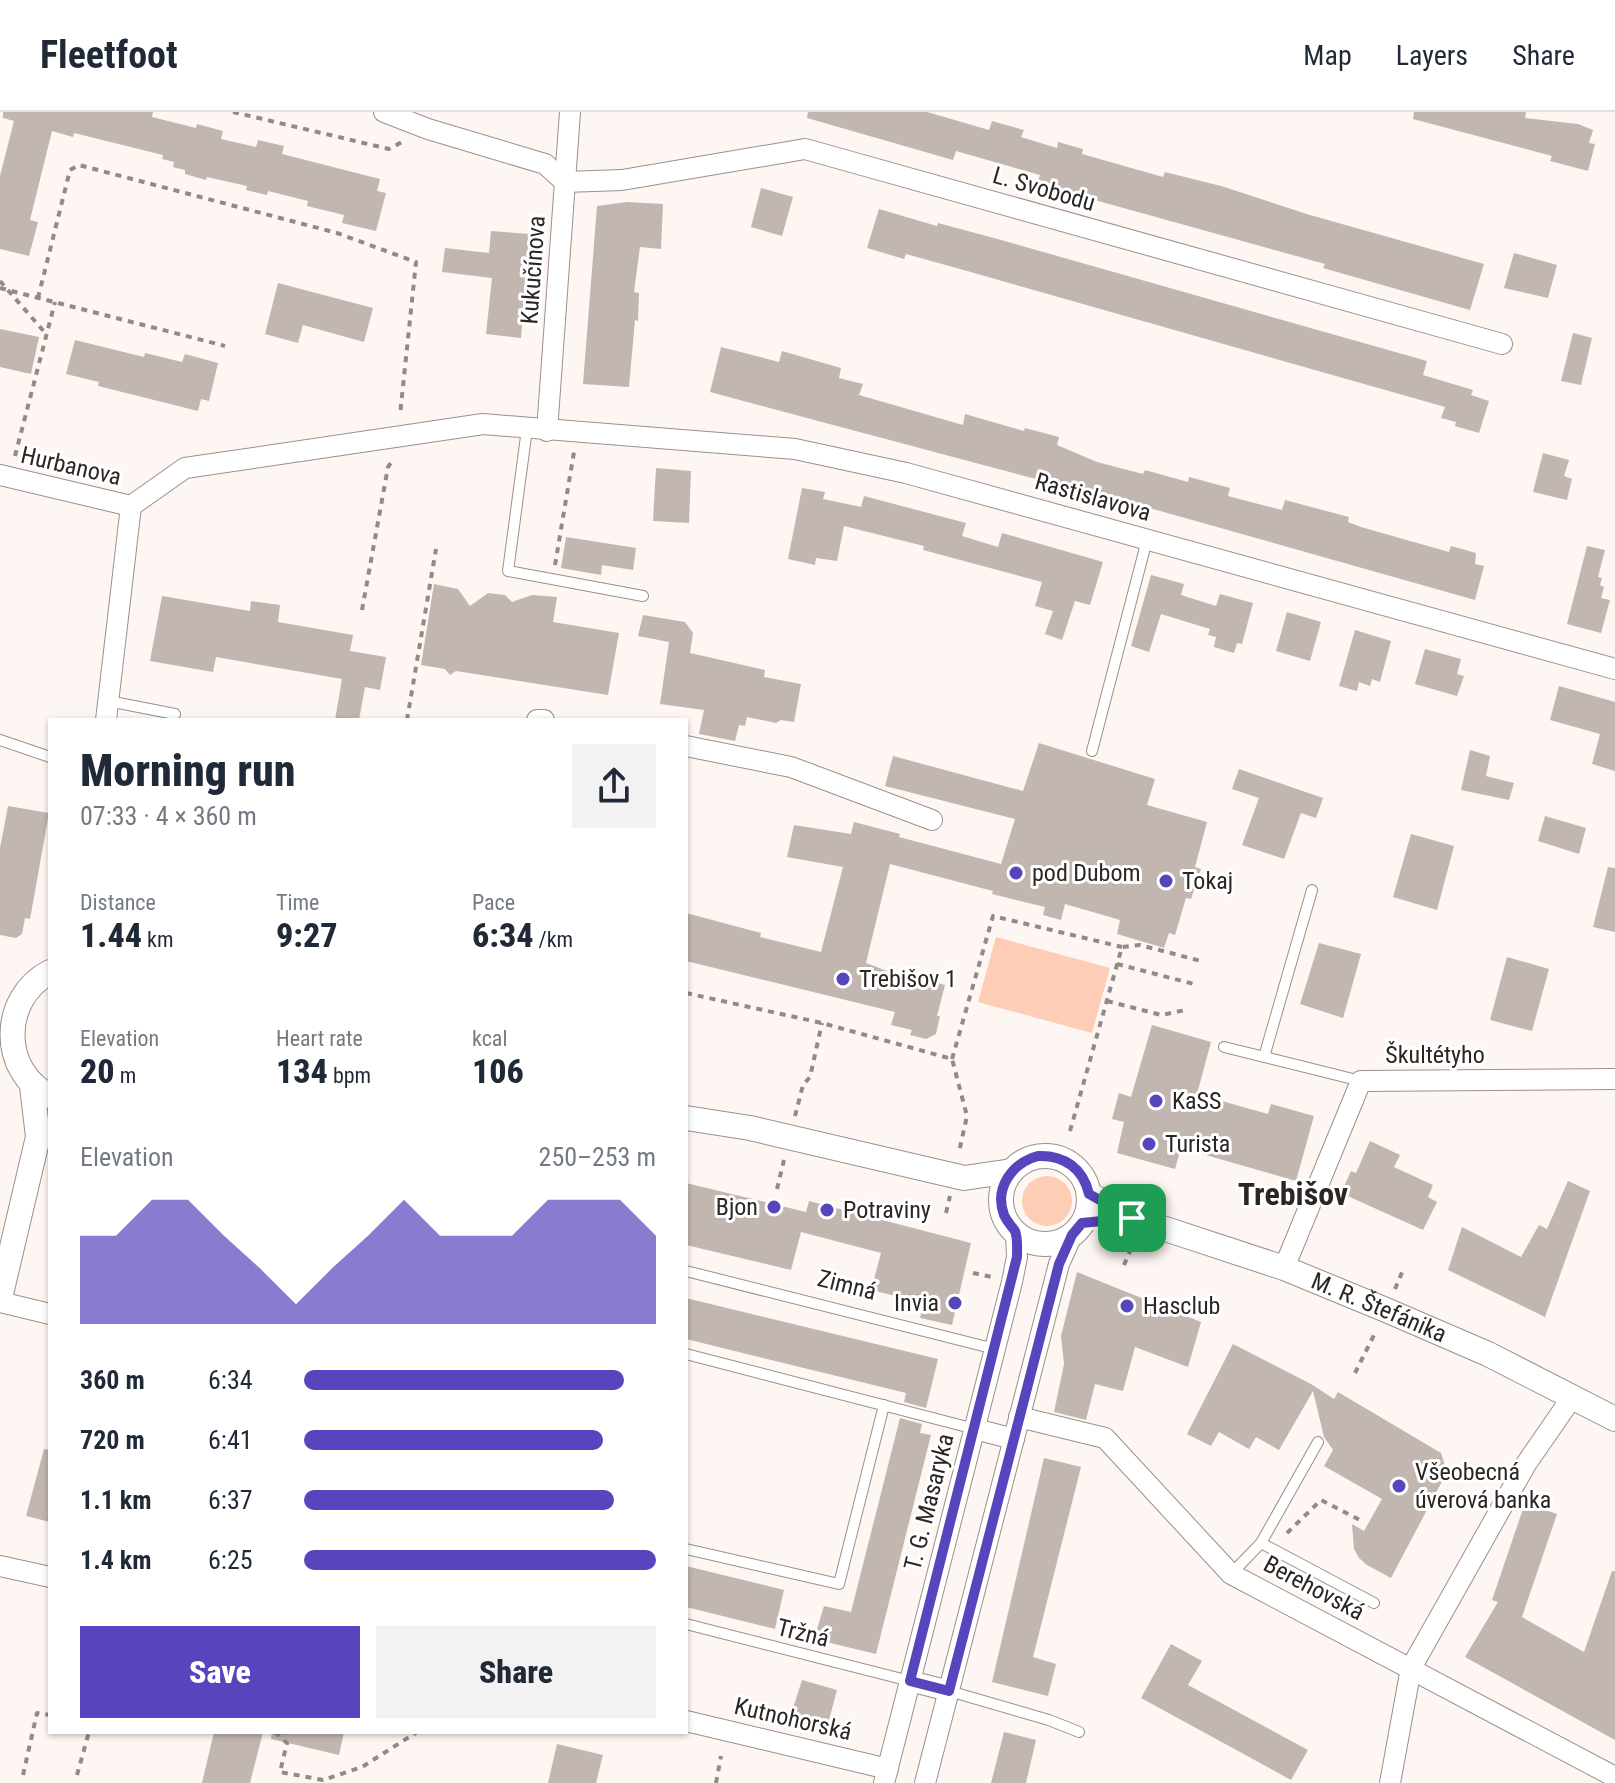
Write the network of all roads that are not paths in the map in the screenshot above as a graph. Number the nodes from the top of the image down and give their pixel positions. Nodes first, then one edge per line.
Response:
1 (384, 112) edge
2 (570, 112) edge
3 (565, 182) junction
4 (1502, 344) dead end
5 (537, 430) junction
6 (1, 476) edge
7 (131, 506) junction
8 (1147, 540) junction
9 (643, 596) dead end
10 (1615, 669) edge
11 (107, 711) edge
12 (175, 714) dead end
13 (0, 740) edge
14 (688, 746) edge
15 (1092, 751) dead end
16 (48, 756) edge
17 (932, 820) dead end
18 (1312, 890) dead end
19 (42, 974) edge
20 (0, 994) edge
21 (1224, 1047) dead end
22 (1264, 1057) junction
23 (25, 1077) edge
24 (1615, 1079) edge
25 (1361, 1081) junction
26 (688, 1118) edge
27 (44, 1131) edge
28 (1012, 1171) junction
29 (958, 1177) junction
30 (1089, 1194) junction
31 (1002, 1209) junction
32 (1077, 1229) junction
33 (1133, 1230) junction
34 (1016, 1233) junction
35 (1284, 1268) junction
36 (688, 1272) edge
37 (0, 1300) edge
38 (48, 1313) edge
39 (995, 1349) junction
40 (688, 1355) edge
41 (1573, 1396) junction
42 (884, 1405) junction
43 (1019, 1417) junction
44 (1615, 1419) edge
45 (975, 1429) junction
46 (1014, 1439) junction
47 (1318, 1442) dead end
48 (1266, 1545) junction
49 (688, 1549) edge
50 (0, 1566) edge
51 (1231, 1574) junction
52 (48, 1577) edge
53 (1374, 1603) dead end
54 (688, 1625) edge
55 (1411, 1668) junction
56 (910, 1681) junction
57 (949, 1691) junction
58 (688, 1722) edge
59 (1079, 1732) dead end
60 (886, 1776) edge
61 (1615, 1777) edge
62 (925, 1783) edge
63 (1390, 1783) edge

1 - 3 street
2 - 3 street, Kukučínova
3 - 4 street, L. Svobodu
3 - 5 street, Kukučínova
5 - 7 street, Rastislavova
5 - 8 street, Rastislavova
5 - 9 lane
6 - 7 street, Hurbanova
7 - 11 street
8 - 10 street, Rastislavova
8 - 15 lane
11 - 12 lane
13 - 16 lane
14 - 17 street
18 - 22 lane
19 - 20 street
19 - 23 street
21 - 22 lane
22 - 25 lane
23 - 27 street
24 - 25 street, Škultétyho
25 - 35 street, Škultétyho
26 - 29 street
27 - 37 street
28 - 29 street
28 - 30 street
28 - 31 street
29 - 31 street
30 - 32 street
30 - 33 street, M. R. Štefánika
31 - 34 street
32 - 33 street, M. R. Štefánika
32 - 34 street
32 - 43 street
33 - 35 street, M. R. Štefánika
34 - 39 street, T. G. Masaryka
35 - 41 street, M. R. Štefánika
36 - 39 lane, Zimná
37 - 38 street
39 - 45 street, T. G. Masaryka
40 - 42 lane
41 - 44 street, M. R. Štefánika
41 - 55 street
42 - 45 lane
42 - 49 lane
43 - 46 street
43 - 51 street, Berehovská
45 - 46 street
45 - 56 street, T. G. Masaryka
46 - 57 street
47 - 48 lane
48 - 51 lane
48 - 53 lane
50 - 52 street
51 - 55 street, Berehovská
54 - 56 lane, Tržná
55 - 61 street, Berehovská
55 - 63 street
56 - 57 street
56 - 60 street, T. G. Masaryka
57 - 59 lane
57 - 62 street
58 - 60 street, Kutnohorská

